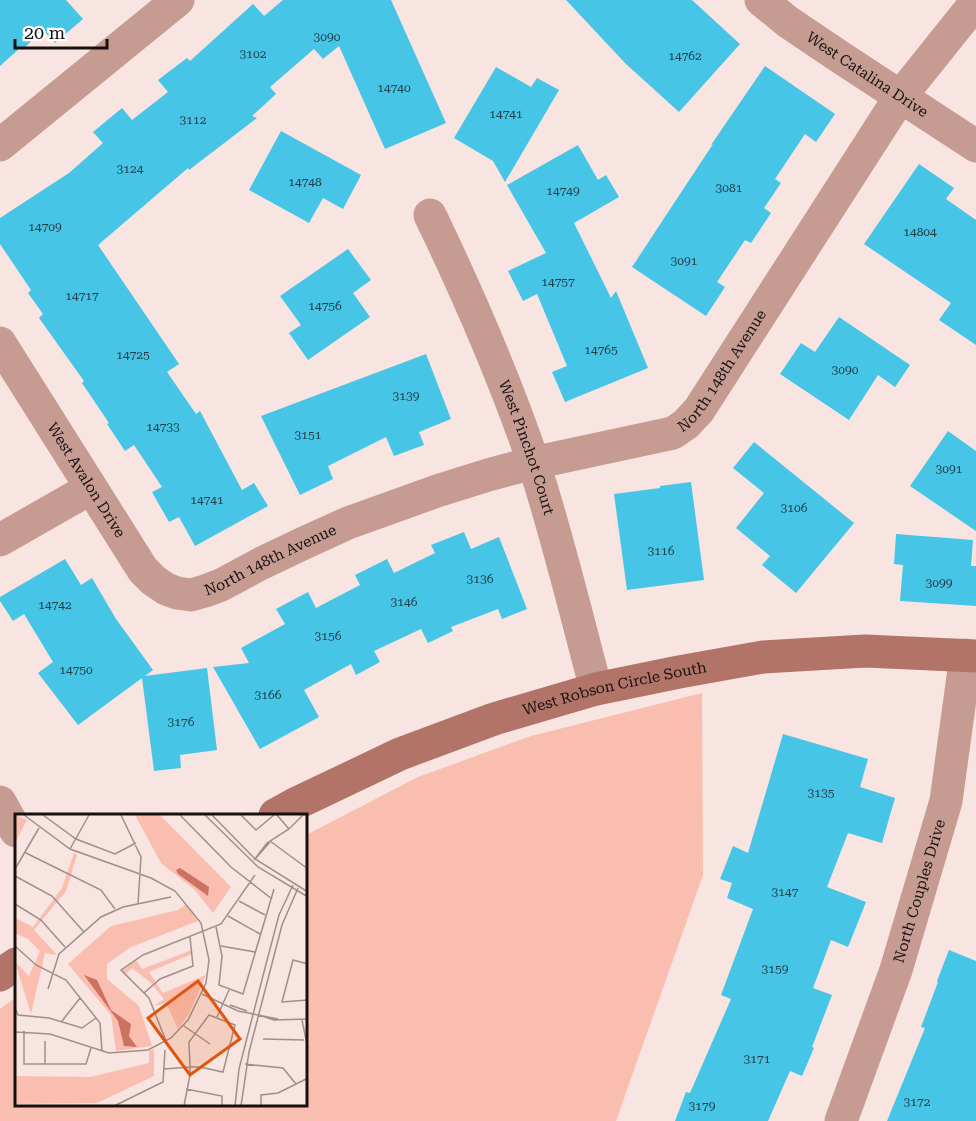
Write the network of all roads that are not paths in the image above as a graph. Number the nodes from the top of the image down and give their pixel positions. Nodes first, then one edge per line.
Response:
1 (178, 0) edge
2 (761, 0) edge
3 (976, 2) edge
4 (900, 97) junction
5 (0, 145) edge
6 (976, 146) edge
7 (430, 215) dead end
8 (0, 343) edge
9 (533, 463) junction
10 (91, 488) junction
11 (0, 540) edge
12 (190, 595) joint
13 (971, 655) edge
14 (596, 689) junction
15 (0, 802) edge
16 (277, 814) edge
17 (15, 829) edge
18 (15, 965) edge
19 (0, 975) edge
20 (841, 1121) edge

1 - 5 street
2 - 4 street, West Catalina Drive
3 - 4 street, North 148th Avenue
4 - 6 street, West Catalina Drive
4 - 9 street, North 148th Avenue
7 - 9 street, West Pinchot Court
8 - 10 street, West Avalon Drive
9 - 12 street, North 148th Avenue
9 - 14 street, West Pinchot Court
10 - 11 street
10 - 12 street, West Avalon Drive
13 - 14 street, West Robson Circle South
13 - 20 street, North Couples Drive
14 - 16 street, West Robson Circle South
15 - 17 street
18 - 19 street

